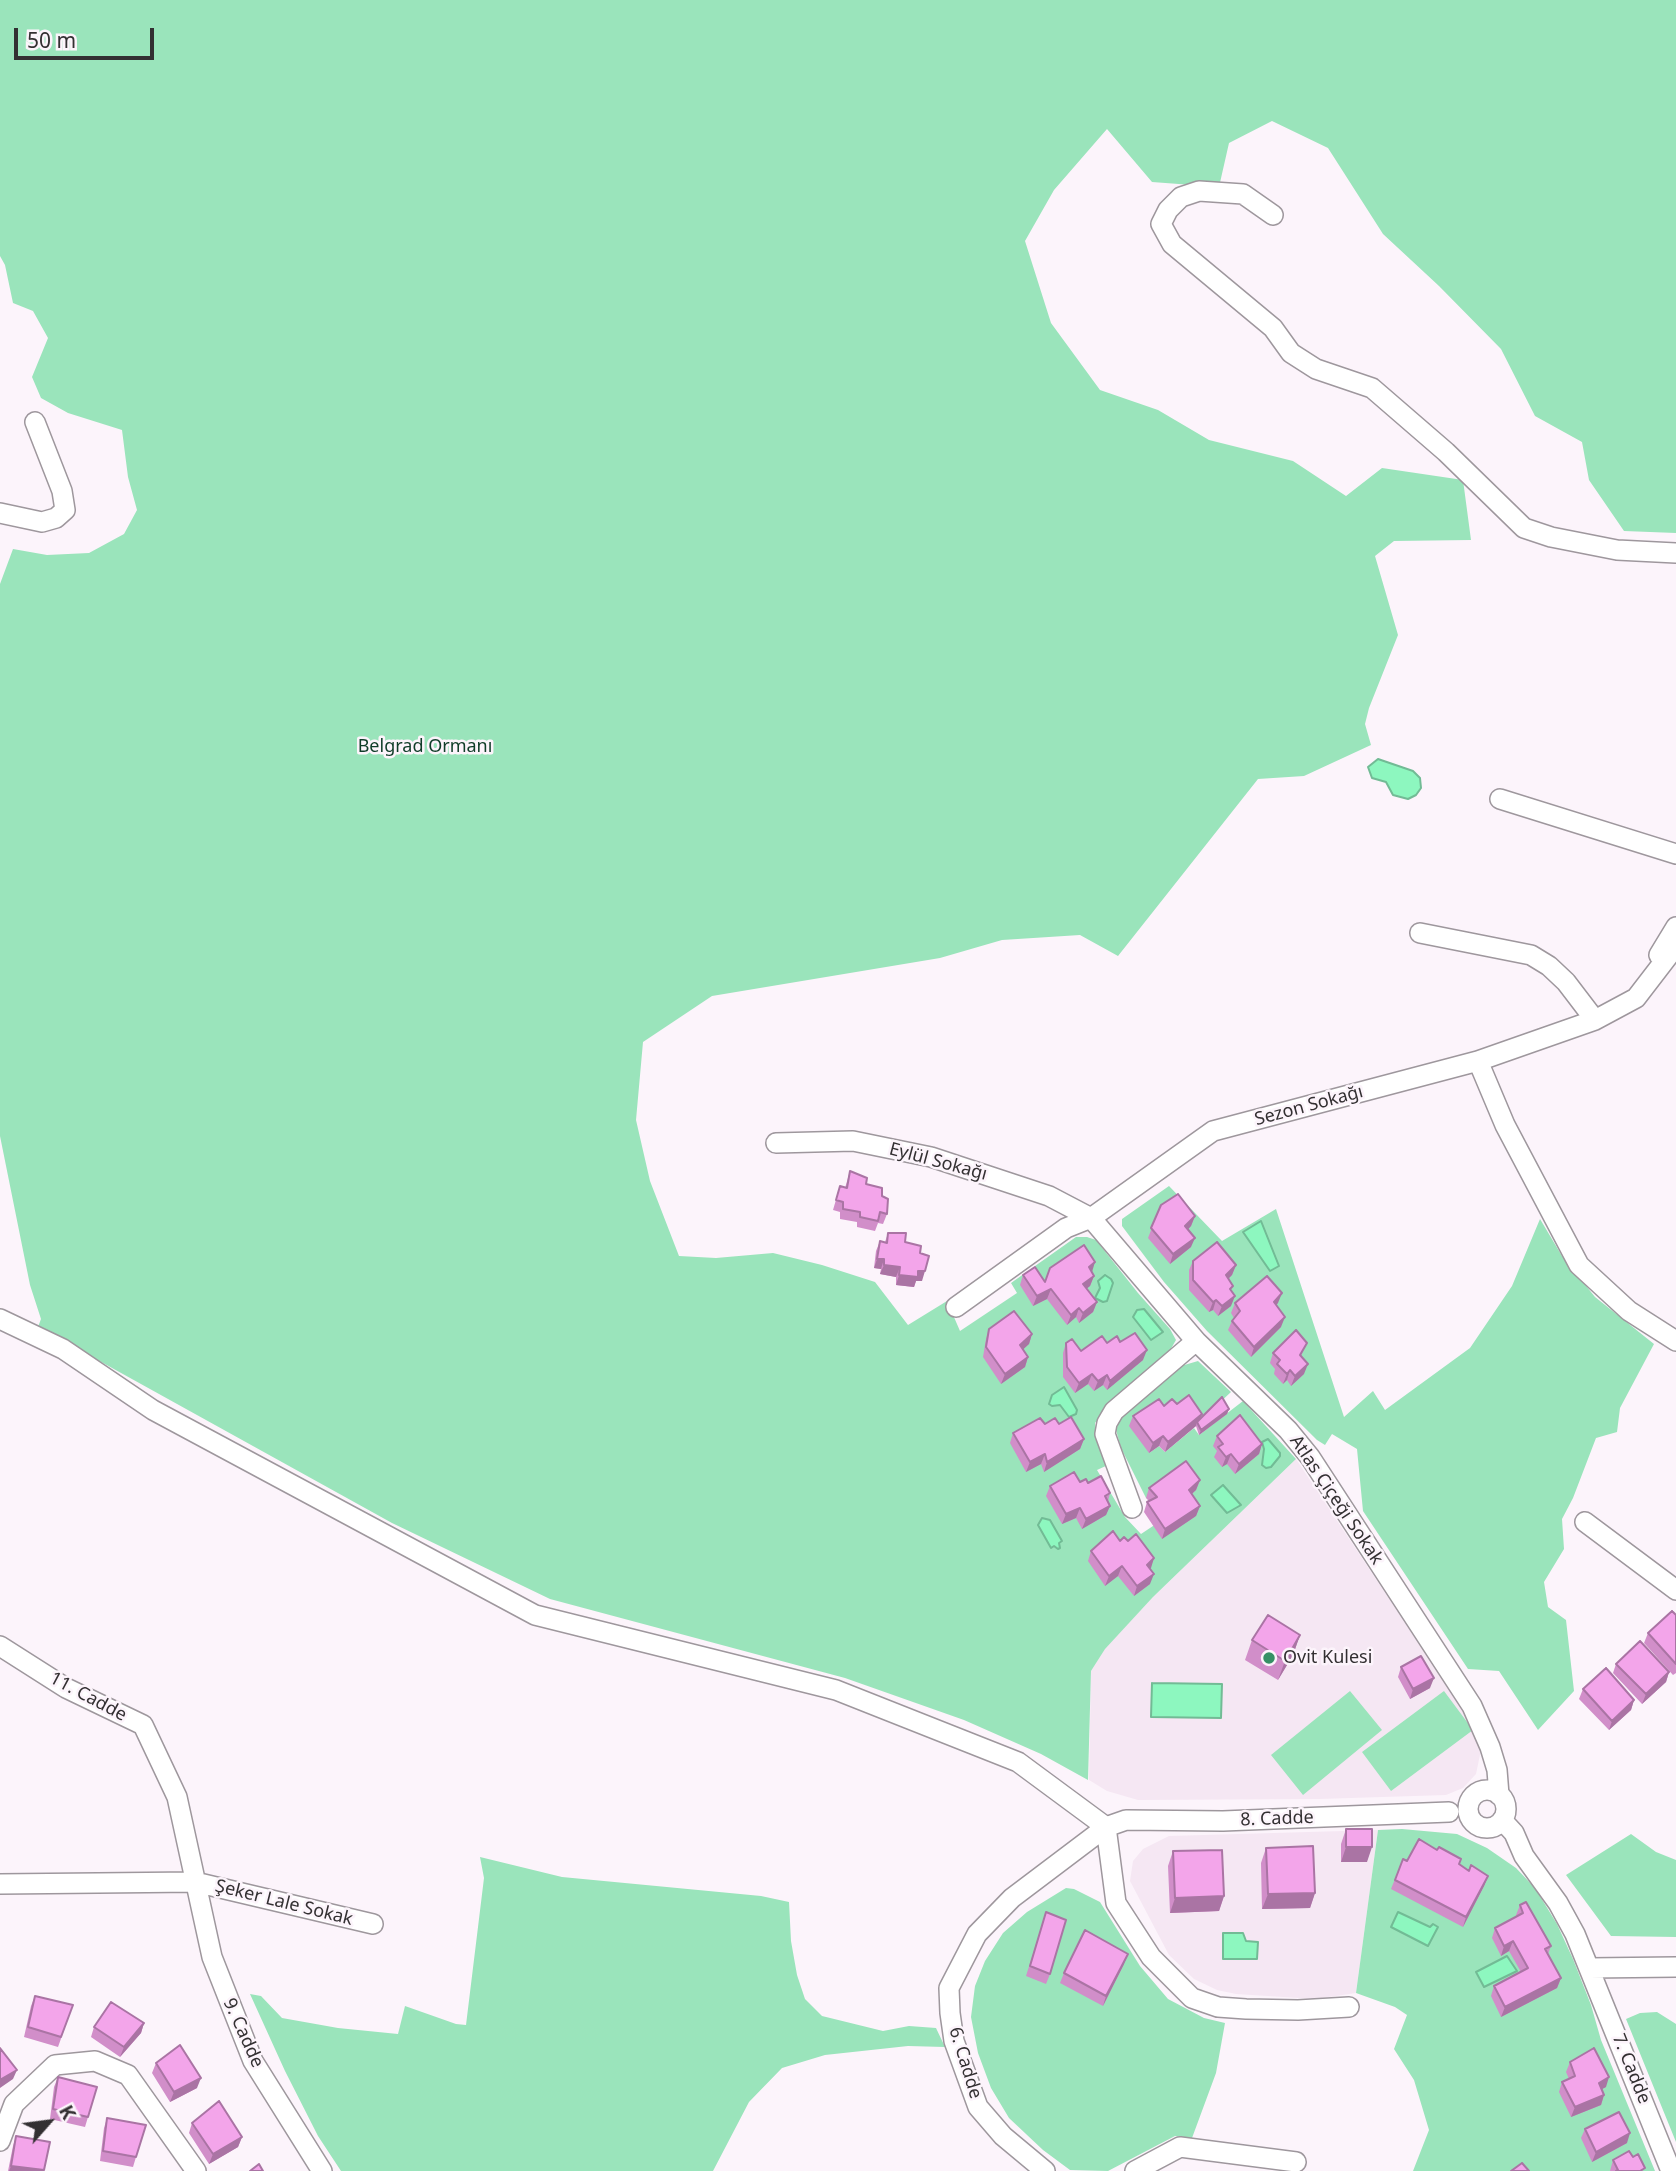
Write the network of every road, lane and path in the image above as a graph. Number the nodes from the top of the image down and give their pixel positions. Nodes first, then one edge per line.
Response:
1 (1273, 215) dead end
2 (35, 422) dead end
3 (0, 513) edge
4 (1676, 553) edge
5 (1500, 799) dead end
6 (1676, 854) edge
7 (1676, 927) edge
8 (1420, 933) dead end
9 (1676, 947) edge
10 (1593, 1016) junction
11 (1478, 1061) junction
12 (776, 1143) dead end
13 (1091, 1218) junction
14 (956, 1307) dead end
15 (0, 1319) edge
16 (1196, 1341) junction
17 (1676, 1341) edge
18 (1132, 1508) dead end
19 (1585, 1522) dead end
20 (1676, 1590) edge
21 (0, 1646) edge
22 (1490, 1747) junction
23 (1499, 1795) junction
24 (1474, 1796) junction
25 (1450, 1812) junction
26 (1489, 1824) junction
27 (1106, 1827) junction
28 (195, 1882) junction
29 (0, 1884) edge
30 (373, 1924) dead end
31 (1676, 1967) edge
32 (1590, 1968) junction
33 (1349, 2007) dead end
34 (0, 2141) edge
35 (1296, 2162) dead end
36 (196, 2171) edge
37 (322, 2171) edge
38 (1045, 2171) edge
39 (1135, 2171) edge
40 (1671, 2171) edge

1 - 4 street
2 - 3 street
5 - 6 street
7 - 10 street
8 - 10 street
9 - 10 street, Sezon Sokağı
10 - 11 street, Sezon Sokağı
11 - 13 street, Sezon Sokağı
11 - 17 street
12 - 13 street, Eylül Sokağı
13 - 14 street, Sezon Sokağı
13 - 16 street, Atlas Çiçeği Sokak
15 - 27 street
16 - 18 street
16 - 22 street, Atlas Çiçeği Sokak
19 - 20 street
21 - 28 street, 11. Cadde
22 - 23 street, Atlas Çiçeği Sokak
22 - 24 street
23 - 24 street
23 - 26 street
24 - 25 street
24 - 26 street
25 - 26 street
25 - 27 street, 8. Cadde
26 - 32 street
27 - 33 street
27 - 38 street, 6. Cadde
28 - 29 street, Şeker Lale Sokak
28 - 30 street, Şeker Lale Sokak
28 - 37 street, 9. Cadde
31 - 32 street
32 - 40 street, 7. Cadde
34 - 36 street
35 - 39 street

